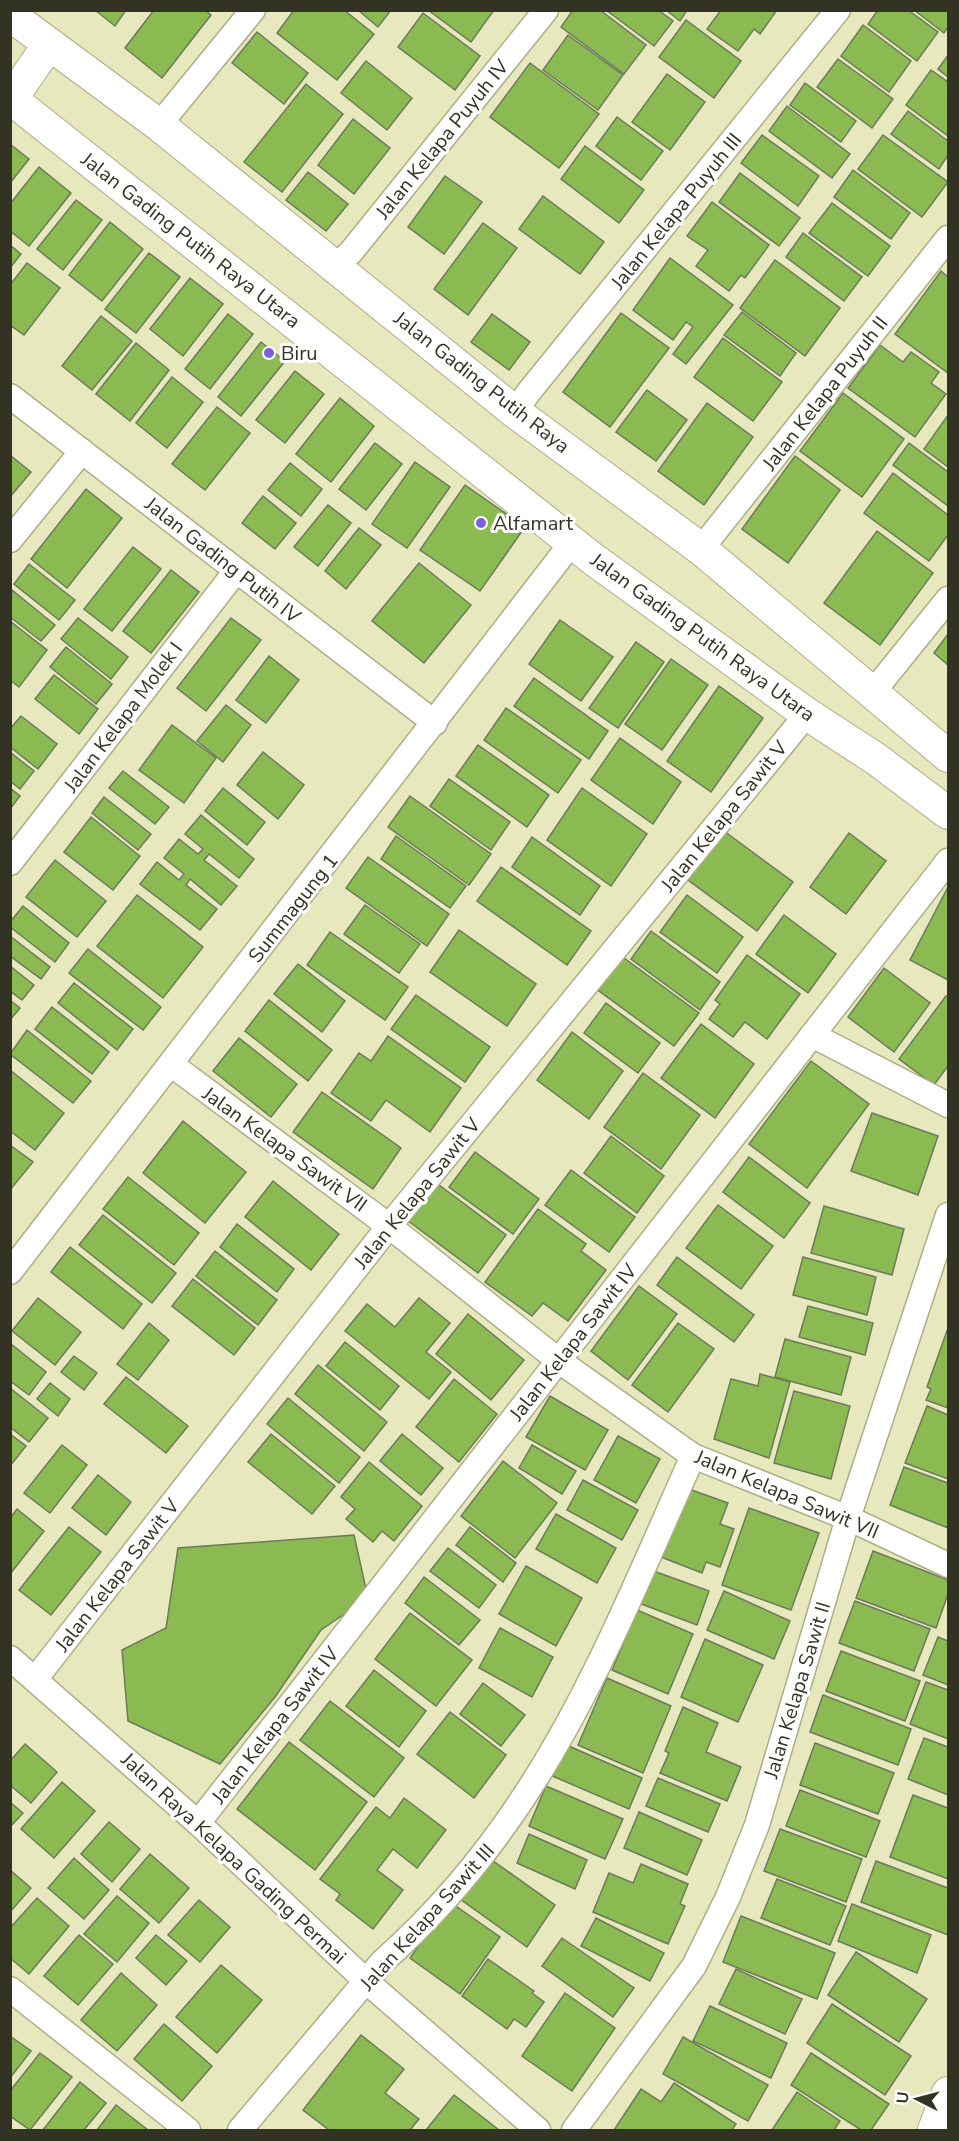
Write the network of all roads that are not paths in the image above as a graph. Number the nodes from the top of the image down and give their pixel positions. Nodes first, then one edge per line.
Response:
1 (253, 10) edge
2 (546, 10) edge
3 (838, 10) edge
4 (10, 15) edge
5 (47, 47) junction
6 (13, 96) edge
7 (159, 125) junction
8 (948, 238) edge
9 (336, 265) junction
10 (10, 396) edge
11 (515, 412) junction
12 (82, 451) junction
13 (10, 540) edge
14 (573, 541) junction
15 (701, 549) junction
16 (236, 571) junction
17 (948, 599) edge
18 (873, 692) junction
19 (807, 714) junction
20 (435, 723) junction
21 (948, 756) edge
22 (948, 813) edge
23 (948, 861) edge
24 (10, 863) edge
25 (812, 1035) junction
26 (172, 1065) junction
27 (948, 1105) edge
28 (948, 1215) edge
29 (389, 1226) junction
30 (10, 1272) edge
31 (558, 1360) junction
32 (693, 1456) junction
33 (849, 1518) junction
34 (948, 1565) edge
35 (10, 1658) edge
36 (36, 1678) junction
37 (198, 1823) junction
38 (368, 1982) junction
39 (10, 1989) edge
40 (948, 2093) edge
41 (188, 2130) edge
42 (240, 2130) edge
43 (538, 2130) edge
44 (574, 2130) edge
45 (934, 2130) edge

1 - 7 street
2 - 9 street, Jalan Kelapa Puyuh IV
3 - 11 street, Jalan Kelapa Puyuh III
4 - 5 street, Jalan Gading Putih Raya
5 - 6 street
5 - 7 street, Jalan Gading Putih Raya
6 - 14 street, Jalan Gading Putih Raya Utara
7 - 9 street, Jalan Gading Putih Raya
8 - 15 street, Jalan Kelapa Puyuh II
9 - 11 street, Jalan Gading Putih Raya
10 - 12 street, Jalan Gading Putih IV
11 - 15 street, Jalan Gading Putih Raya
12 - 13 street
12 - 16 street, Jalan Gading Putih IV
14 - 19 street, Jalan Gading Putih Raya Utara
14 - 20 street, Summagung 1
15 - 18 street, Jalan Gading Putih Raya
16 - 20 street, Jalan Gading Putih IV
16 - 24 street, Jalan Kelapa Molek I
17 - 18 street
18 - 21 street, Jalan Gading Putih Raya
19 - 22 street, Jalan Gading Putih Raya Utara
19 - 29 street, Jalan Kelapa Sawit V
20 - 26 street, Summagung 1
23 - 25 street, Jalan Kelapa Sawit IV
25 - 27 street
25 - 31 street, Jalan Kelapa Sawit IV
26 - 29 street, Jalan Kelapa Sawit VII
26 - 30 street, Summagung 1
28 - 33 street, Jalan Kelapa Sawit II
29 - 31 street, Jalan Kelapa Sawit VII
29 - 36 street, Jalan Kelapa Sawit V
31 - 32 street, Jalan Kelapa Sawit VII
31 - 37 street, Jalan Kelapa Sawit IV
32 - 33 street, Jalan Kelapa Sawit VII
32 - 38 street, Jalan Kelapa Sawit III
33 - 34 street, Jalan Kelapa Sawit VII
33 - 44 street, Jalan Kelapa Sawit II
35 - 36 street, Jalan Raya Kelapa Gading Permai
36 - 37 street, Jalan Raya Kelapa Gading Permai
37 - 38 street, Jalan Raya Kelapa Gading Permai
38 - 42 street, Jalan Kelapa Sawit III
38 - 43 street, Jalan Raya Kelapa Gading Permai
39 - 41 street
40 - 45 street

